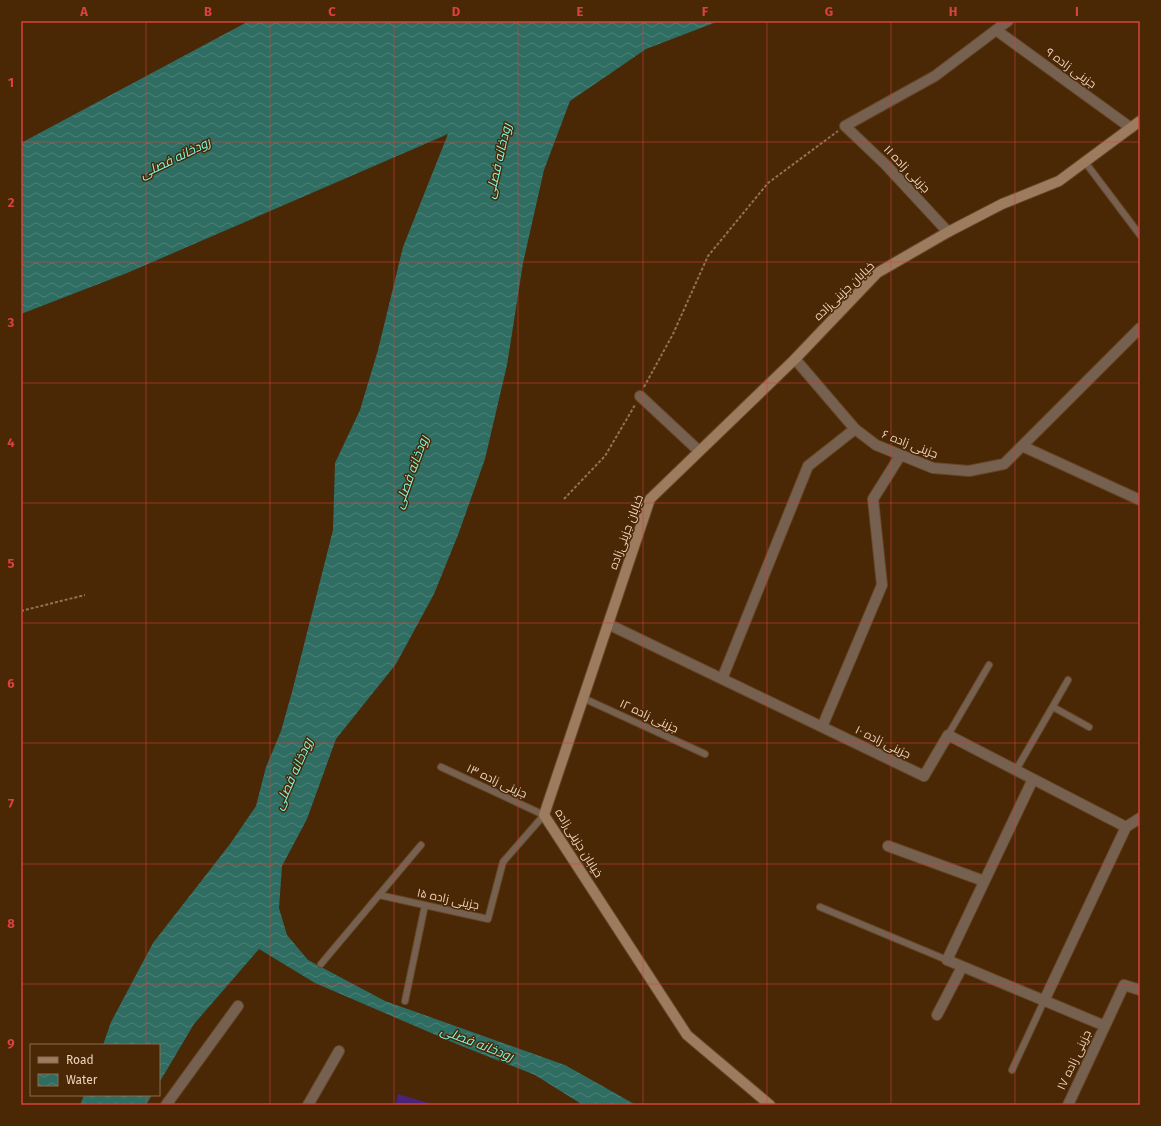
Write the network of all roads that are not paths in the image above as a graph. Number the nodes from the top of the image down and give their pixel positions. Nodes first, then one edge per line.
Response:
1 (1008, 21) edge
2 (996, 30) junction
3 (1140, 120) edge
4 (1130, 128) junction
5 (1085, 162) junction
6 (948, 232) junction
7 (1140, 235) edge
8 (1140, 328) edge
9 (795, 359) junction
10 (640, 396) road end
11 (855, 429) junction
12 (1022, 446) junction
13 (699, 451) junction
14 (900, 456) junction
15 (1140, 500) edge
16 (608, 624) junction
17 (990, 665) dead end
18 (722, 679) junction
19 (1068, 680) dead end
20 (583, 698) junction
21 (1053, 707) junction
22 (822, 726) junction
23 (1089, 727) dead end
24 (948, 735) junction
25 (706, 754) dead end
26 (441, 767) dead end
27 (1016, 770) junction
28 (1033, 779) junction
29 (544, 815) junction
30 (1140, 818) edge
31 (1126, 827) junction
32 (421, 845) dead end
33 (888, 846) dead end
34 (984, 881) junction
35 (379, 895) junction
36 (425, 905) junction
37 (820, 907) dead end
38 (947, 960) junction
39 (321, 964) dead end
40 (962, 966) junction
41 (1140, 990) edge
42 (405, 1001) dead end
43 (1044, 1001) junction
44 (238, 1006) dead end
45 (937, 1015) dead end
46 (1105, 1026) junction
47 (339, 1051) dead end
48 (1012, 1070) dead end
49 (166, 1105) edge
50 (308, 1105) edge
51 (770, 1105) edge
52 (1068, 1105) edge

1 - 2 street
2 - 4 street, جزینی زاده ۹
2 - 6 street, جزینی زاده ۱۱
3 - 4 street, خیابان جزینی‌زاده
4 - 5 street, خیابان جزینی‌زاده
5 - 6 street, خیابان جزینی‌زاده
5 - 7 lane
6 - 9 street, خیابان جزینی‌زاده
8 - 12 street, جزینی زاده ۶
9 - 11 street, جزینی زاده ۶
9 - 13 street, خیابان جزینی‌زاده
10 - 13 street
11 - 14 street, جزینی زاده ۶
11 - 18 street
12 - 14 street, جزینی زاده ۶
12 - 15 street
13 - 16 street, خیابان جزینی‌زاده
14 - 22 street
16 - 18 street, جزینی زاده ۱۰
16 - 20 street, خیابان جزینی‌زاده
17 - 24 lane
18 - 22 street, جزینی زاده ۱۰
19 - 21 lane
20 - 25 lane, جزینی زاده ۱۲
20 - 29 street, خیابان جزینی‌زاده
21 - 23 lane
21 - 27 lane
22 - 24 street, جزینی زاده ۱۰
24 - 27 street
26 - 29 lane, جزینی زاده ۱۳
27 - 28 street
28 - 31 street
28 - 34 street
29 - 36 lane, جزینی زاده ۱۵
29 - 51 street, خیابان جزینی‌زاده
30 - 31 street
31 - 43 street
32 - 35 lane
33 - 34 street
34 - 38 street
35 - 36 lane, جزینی زاده ۱۵
35 - 39 lane
36 - 42 lane
37 - 38 lane
38 - 40 street
40 - 43 street
40 - 45 street
41 - 46 street, جزینی زاده ۱۷
43 - 46 street
43 - 48 lane
44 - 49 street
46 - 52 street, جزینی زاده ۱۷
47 - 50 street

